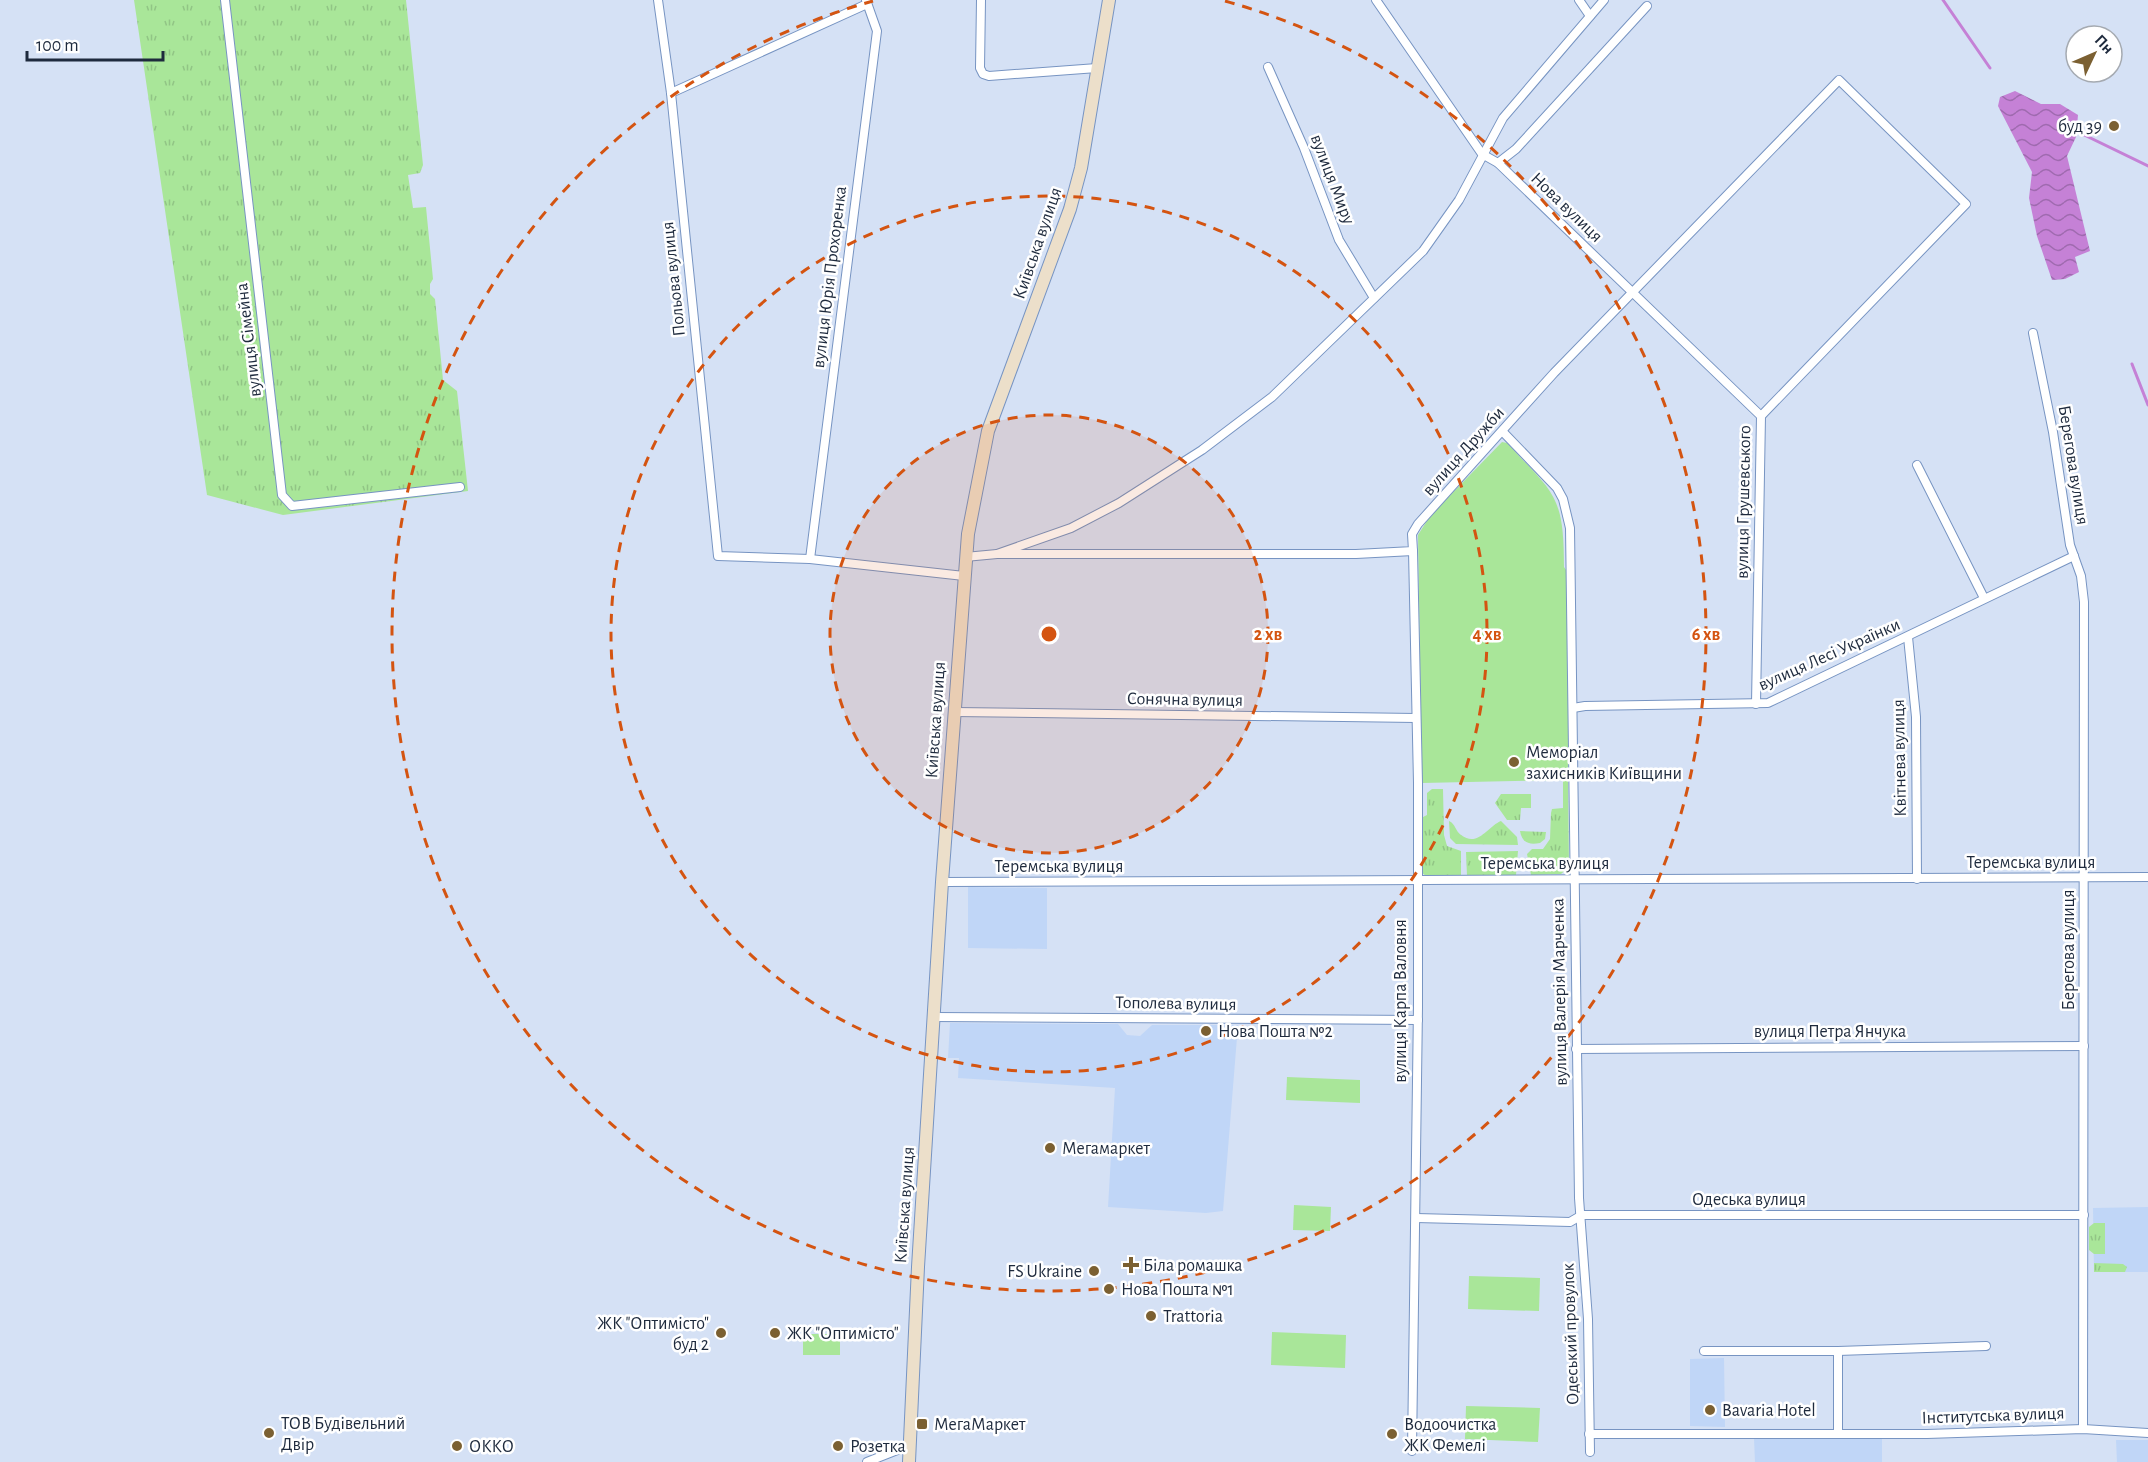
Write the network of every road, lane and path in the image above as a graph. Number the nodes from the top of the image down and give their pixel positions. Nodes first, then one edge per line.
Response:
1 (225, 0) edge
2 (658, 0) edge
3 (981, 0) edge
4 (1109, 0) edge
5 (1376, 0) edge
6 (1579, 0) edge
7 (1604, 0) edge
8 (867, 2) edge
9 (1647, 6) dead end
10 (1590, 16) junction
11 (1268, 67) dead end
12 (1097, 68) junction
13 (1839, 80) joint
14 (671, 93) junction
15 (1482, 154) junction
16 (1498, 163) junction
17 (1632, 293) junction
18 (1374, 298) junction
19 (2033, 333) dead end
20 (1761, 416) junction
21 (1503, 432) junction
22 (1917, 465) dead end
23 (460, 487) dead end
24 (1413, 551) junction
25 (997, 554) junction
26 (2074, 556) junction
27 (965, 557) junction
28 (810, 559) junction
29 (964, 576) junction
30 (1984, 598) junction
31 (1908, 637) junction
32 (1756, 704) junction
33 (1573, 708) junction
34 (954, 712) junction
35 (1416, 718) junction
36 (2148, 877) edge
37 (1573, 879) junction
38 (1917, 879) junction
39 (2085, 879) junction
40 (1417, 880) junction
41 (942, 882) junction
42 (934, 1017) junction
43 (1418, 1020) junction
44 (2084, 1046) junction
45 (1576, 1049) junction
46 (1582, 1215) junction
47 (2084, 1215) junction
48 (1416, 1218) junction
49 (1986, 1346) dead end
50 (1704, 1351) dead end
51 (1838, 1351) junction
52 (2084, 1429) junction
53 (2148, 1433) edge
54 (1589, 1434) junction
55 (1838, 1434) junction
56 (910, 1444) junction
57 (1412, 1450) dead end
58 (1590, 1452) dead end
59 (867, 1462) edge
60 (909, 1462) edge

1 - 23 street, вулиця Сімейна
2 - 14 street, Польова вулиця
3 - 12 street
4 - 12 street, Київська вулиця
5 - 15 street, Нова вулиця
6 - 10 street
7 - 10 street
8 - 14 street
8 - 28 street, вулиця Юрія Прохоренка
9 - 16 street
10 - 15 street
11 - 18 street, вулиця Миру
12 - 27 street, Київська вулиця
13 - 17 street, вулиця Дружби
13 - 20 street, вулиця Грушевського
14 - 28 street, Польова вулиця
15 - 16 street, Нова вулиця
15 - 18 street
16 - 17 street, Нова вулиця
17 - 20 street, Нова вулиця
17 - 21 street, вулиця Дружби
18 - 25 street
19 - 26 street, Берегова вулиця
20 - 32 street, вулиця Грушевського
21 - 24 street, вулиця Дружби
21 - 33 street, вулиця Валерія Марченка
22 - 30 street
24 - 25 street
24 - 35 street, вулиця Карпа Валовня
25 - 27 street
26 - 30 street, вулиця Лесі Українки
26 - 39 street, Берегова вулиця
27 - 29 street, Київська вулиця
28 - 29 street
29 - 34 street, Київська вулиця
30 - 31 street, вулиця Лесі Українки
31 - 32 street, вулиця Лесі Українки
31 - 38 street, Квітнева вулиця
32 - 33 street, вулиця Лесі Українки
33 - 37 street, вулиця Валерія Марченка
34 - 35 street, Сонячна вулиця
34 - 41 street, Київська вулиця
35 - 40 street, вулиця Карпа Валовня
36 - 39 street, Теремська вулиця
37 - 38 street, Теремська вулиця
37 - 40 street, Теремська вулиця
37 - 45 street, вулиця Валерія Марченка
38 - 39 street, Теремська вулиця
39 - 44 street, Берегова вулиця
40 - 41 street, Теремська вулиця
40 - 43 street, вулиця Карпа Валовня
41 - 42 street, Київська вулиця
42 - 43 street, Тополева вулиця
42 - 56 street, Київська вулиця
43 - 48 street, вулиця Карпа Валовня
44 - 45 street, вулиця Петра Янчука
44 - 47 street, Берегова вулиця
45 - 46 street, вулиця Валерія Марченка
46 - 47 street, Одеська вулиця
46 - 48 street, Одеська вулиця
46 - 54 street, Одеський провулок
47 - 52 street, Берегова вулиця
48 - 57 street, вулиця Карпа Валовня
49 - 51 street
50 - 51 street
51 - 55 street
52 - 53 street, Інститутська вулиця
52 - 55 street, Інститутська вулиця
54 - 55 street, Інститутська вулиця
54 - 58 street, Одеський провулок
56 - 59 street
56 - 60 street, Київська вулиця

